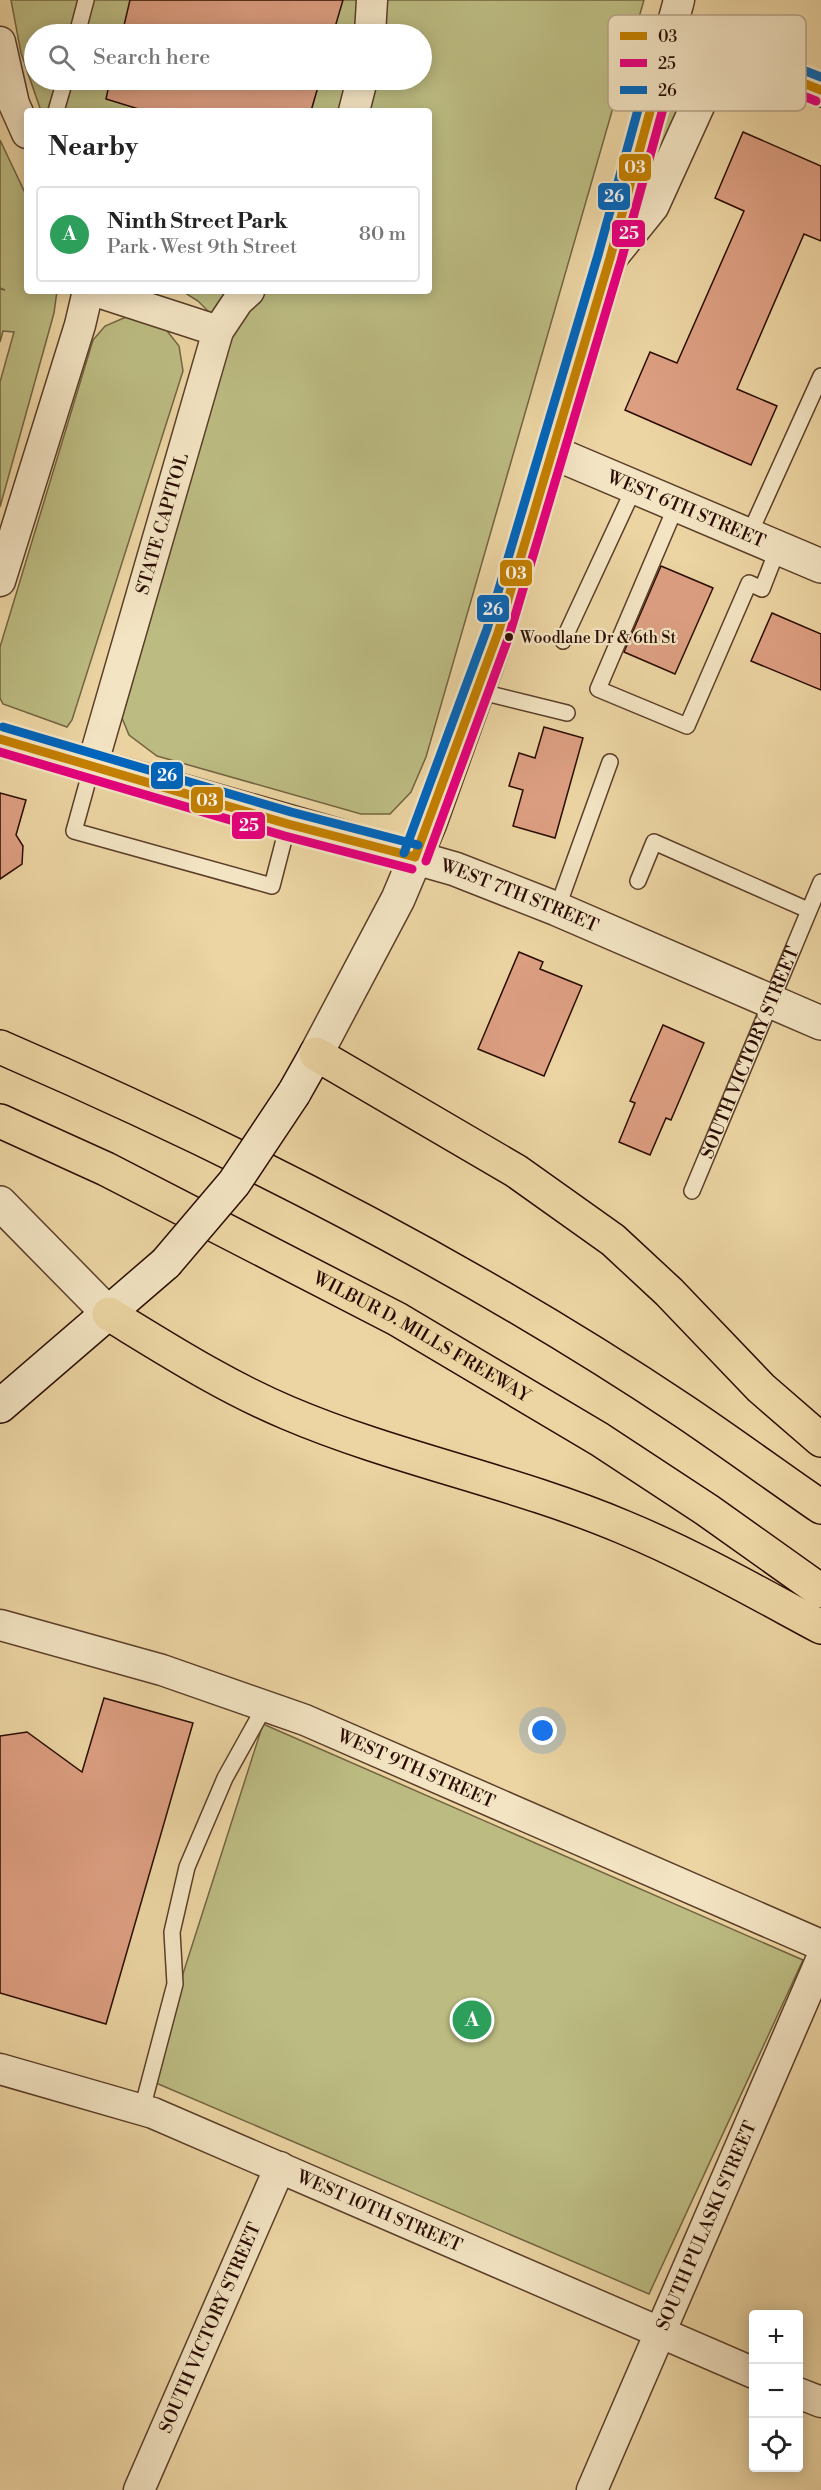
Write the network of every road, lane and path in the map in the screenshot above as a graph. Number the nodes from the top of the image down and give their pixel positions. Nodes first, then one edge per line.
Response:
1 (86, 0) edge
2 (372, 0) edge
3 (80, 24) edge
4 (371, 24) edge
5 (0, 42) edge
6 (62, 90) edge
7 (359, 90) edge
8 (57, 108) edge
9 (355, 108) edge
10 (650, 111) edge
11 (695, 111) edge
12 (24, 126) edge
13 (610, 258) junction
14 (87, 294) edge
15 (104, 294) edge
16 (246, 294) edge
17 (218, 330) junction
18 (821, 376) edge
19 (552, 452) junction
20 (634, 486) junction
21 (677, 504) junction
22 (764, 541) junction
23 (821, 566) edge
24 (0, 581) edge
25 (563, 641) dead end
26 (478, 691) junction
27 (567, 713) dead end
28 (0, 739) edge
29 (610, 762) dead end
30 (92, 766) junction
31 (288, 824) junction
32 (415, 857) junction
33 (638, 881) dead end
34 (821, 882) edge
35 (557, 909) junction
36 (808, 910) junction
37 (771, 1002) junction
38 (821, 1023) edge
39 (0, 1047) edge
40 (316, 1054) junction
41 (0, 1121) edge
42 (692, 1191) dead end
43 (0, 1203) edge
44 (109, 1314) junction
45 (0, 1406) edge
46 (821, 1440) edge
47 (821, 1508) edge
48 (821, 1591) edge
49 (0, 1625) edge
50 (821, 1627) edge
51 (265, 1706) junction
52 (821, 1945) edge
53 (821, 1960) edge
54 (0, 2069) edge
55 (142, 2109) junction
56 (280, 2167) junction
57 (660, 2332) junction
58 (749, 2371) edge
59 (803, 2395) edge
60 (821, 2402) edge
61 (139, 2490) edge
62 (592, 2490) edge

1 - 3 lane
2 - 4 street
5 - 12 street
6 - 8 lane
7 - 9 street
10 - 13 street
11 - 13 street
13 - 19 street
14 - 24 street
15 - 17 street
16 - 17 street, STATE CAPITOL
17 - 30 street, STATE CAPITOL
18 - 22 lane
19 - 20 street, WEST 6TH STREET
19 - 26 street
20 - 21 street, WEST 6TH STREET
20 - 25 lane
21 - 22 street, WEST 6TH STREET
21 - 22 lane
22 - 23 street, WEST 6TH STREET
26 - 27 lane
26 - 32 street
28 - 30 street, WEST 7TH STREET
29 - 35 lane
30 - 31 street, WEST 7TH STREET
30 - 31 lane
31 - 32 street, WEST 7TH STREET
32 - 35 street, WEST 7TH STREET
32 - 40 street
33 - 36 lane
34 - 36 lane, SOUTH VICTORY STREET
35 - 37 street, WEST 7TH STREET
36 - 37 lane, SOUTH VICTORY STREET
37 - 38 street, WEST 7TH STREET
37 - 42 lane, SOUTH VICTORY STREET
39 - 47 highway
40 - 44 street, bridge
40 - 46 highway
41 - 48 highway, WILBUR D. MILLS FREEWAY
43 - 44 street
44 - 45 street
44 - 50 highway
49 - 51 street, WEST 9TH STREET
51 - 52 street, WEST 9TH STREET
51 - 55 lane
53 - 57 street, SOUTH PULASKI STREET
54 - 55 street, WEST 10TH STREET
55 - 56 street, WEST 10TH STREET
56 - 57 street, WEST 10TH STREET
56 - 61 street, SOUTH VICTORY STREET
57 - 58 street, WEST 10TH STREET
57 - 62 street, SOUTH PULASKI STREET
59 - 60 street

